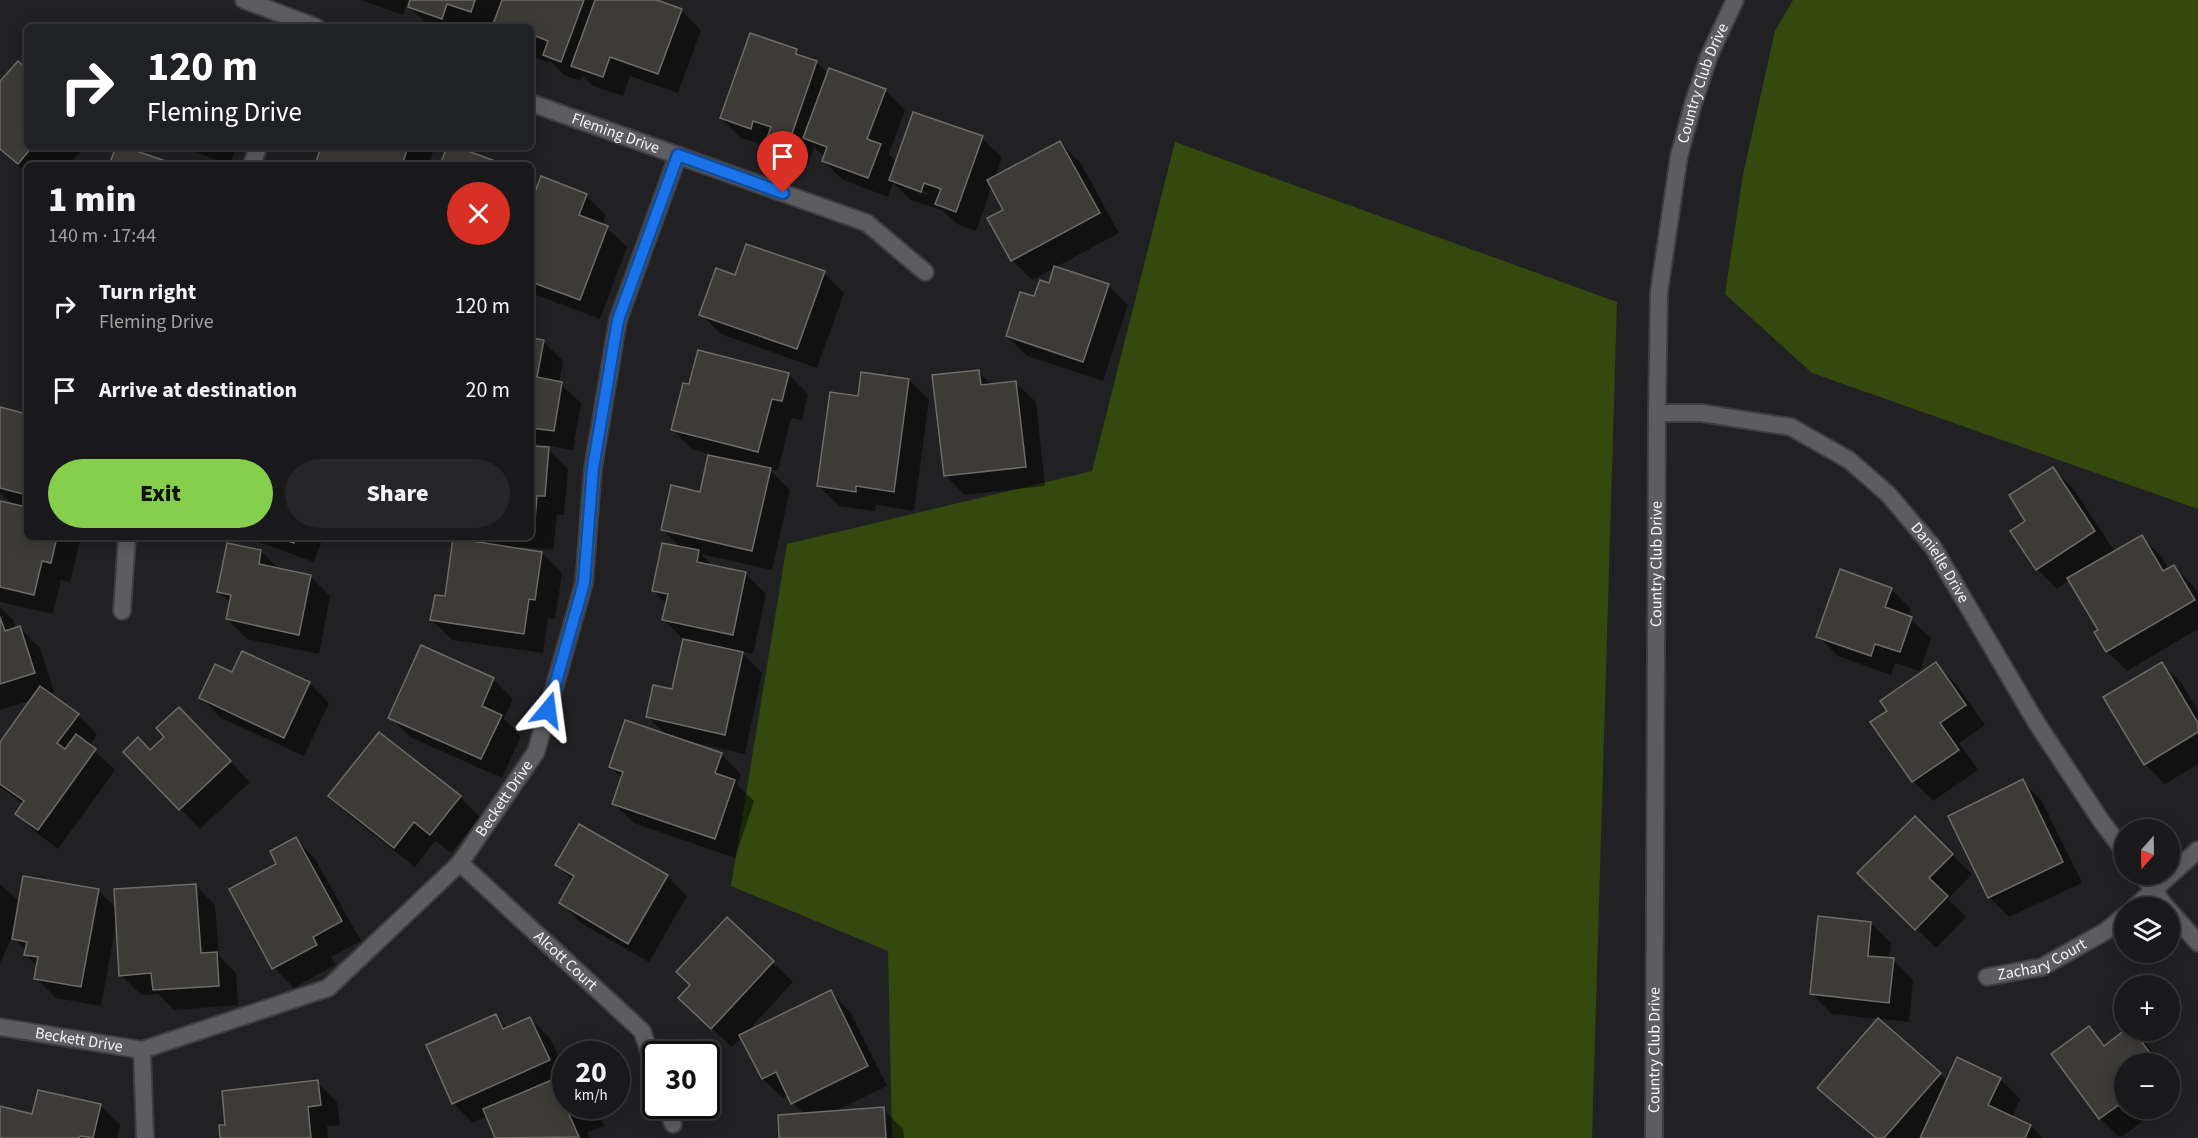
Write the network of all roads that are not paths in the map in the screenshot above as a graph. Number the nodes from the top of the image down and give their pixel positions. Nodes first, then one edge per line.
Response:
1 (244, 0) edge
2 (1735, 0) edge
3 (304, 24) edge
4 (534, 104) edge
5 (678, 155) junction
6 (925, 272) dead end
7 (1657, 414) junction
8 (127, 540) edge
9 (122, 611) dead end
10 (2114, 838) edge
11 (2198, 850) edge
12 (460, 863) junction
13 (2149, 885) edge
14 (2153, 891) junction
15 (2146, 897) edge
16 (2158, 897) edge
17 (2180, 923) edge
18 (2114, 924) edge
19 (2198, 943) edge
20 (1987, 977) dead end
21 (0, 1028) edge
22 (646, 1041) edge
23 (142, 1050) junction
24 (671, 1119) edge
25 (673, 1124) dead end
26 (145, 1138) edge
27 (1654, 1138) edge

1 - 3 street
2 - 7 street, Country Club Drive
4 - 5 street, Fleming Drive
5 - 6 street, Fleming Drive
5 - 12 street, Beckett Drive
7 - 10 street, Danielle Drive
7 - 27 street, Country Club Drive
8 - 9 street
11 - 14 street
12 - 22 street, Alcott Court
12 - 23 street, Beckett Drive
13 - 14 street
14 - 15 street
14 - 16 street
17 - 19 street
18 - 20 street, Zachary Court
21 - 23 street, Beckett Drive
23 - 26 street
24 - 25 street

